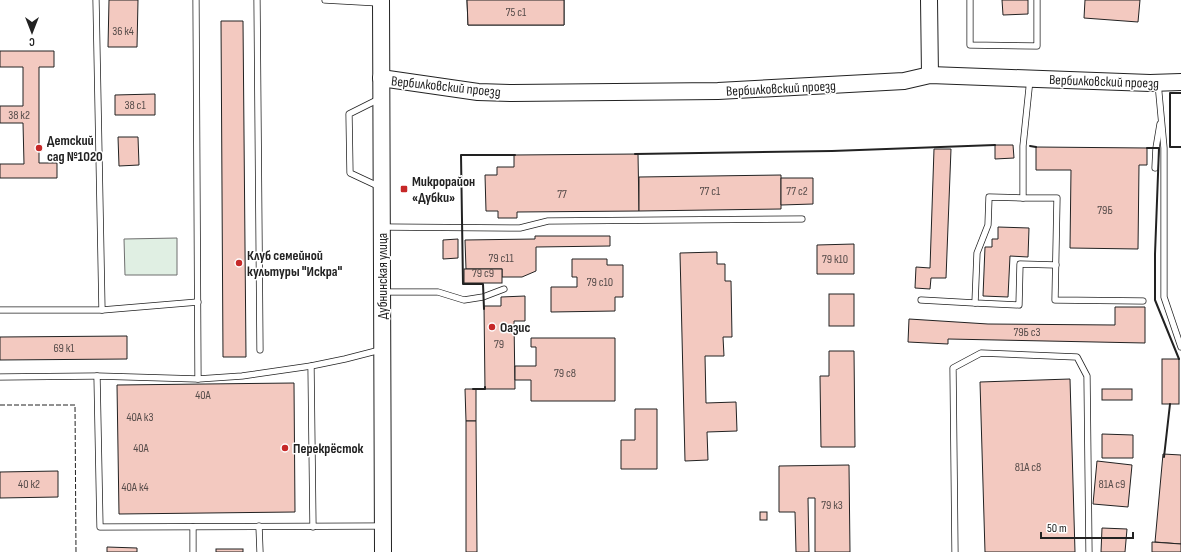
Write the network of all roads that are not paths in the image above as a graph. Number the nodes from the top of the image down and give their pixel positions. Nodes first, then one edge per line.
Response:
1 (96, 0) edge
2 (196, 0) edge
3 (257, 0) edge
4 (325, 0) edge
5 (929, 0) edge
6 (970, 0) edge
7 (1038, 0) edge
8 (381, 1) edge
9 (930, 74) junction
10 (381, 78) junction
11 (1030, 79) junction
12 (1181, 82) edge
13 (1158, 83) junction
14 (381, 98) junction
15 (1161, 118) junction
16 (1155, 168) dead end
17 (382, 188) junction
18 (1023, 198) junction
19 (802, 219) dead end
20 (382, 227) junction
21 (1056, 265) junction
22 (504, 289) dead end
23 (382, 292) junction
24 (921, 300) dead end
25 (1143, 301) dead end
26 (198, 302) junction
27 (975, 303) junction
28 (0, 310) edge
29 (102, 310) junction
30 (1181, 347) edge
31 (260, 350) dead end
32 (382, 350) junction
33 (311, 366) junction
34 (97, 376) junction
35 (0, 377) edge
36 (198, 379) junction
37 (259, 526) junction
38 (383, 526) junction
39 (193, 527) junction
40 (313, 527) junction
41 (193, 552) edge
42 (260, 552) edge
43 (384, 552) edge
44 (956, 552) edge
45 (1089, 552) edge

1 - 29 lane
2 - 26 lane
3 - 31 lane
4 - 8 lane
5 - 9 street
6 - 7 lane
8 - 10 street, Дубнинская улица
9 - 10 street, Вербилковский проезд
9 - 11 street, Вербилковский проезд
10 - 14 street, Дубнинская улица
11 - 13 street, Вербилковский проезд
11 - 18 lane
12 - 13 street, Вербилковский проезд
13 - 15 lane
14 - 17 street, Дубнинская улица
14 - 17 lane
15 - 16 lane
15 - 30 lane
17 - 20 street, Дубнинская улица
18 - 21 lane
18 - 27 lane
19 - 20 lane
20 - 23 street, Дубнинская улица
21 - 25 lane
21 - 27 lane
22 - 23 lane
23 - 32 street, Дубнинская улица
24 - 27 lane
26 - 29 lane
26 - 36 lane
28 - 29 lane
32 - 33 lane
32 - 38 street, Дубнинская улица
33 - 36 lane
33 - 40 lane
34 - 35 lane
34 - 36 lane
34 - 39 lane
37 - 39 lane
37 - 40 lane
37 - 42 lane
38 - 40 lane
38 - 43 street, Дубнинская улица
39 - 41 lane
44 - 45 lane

